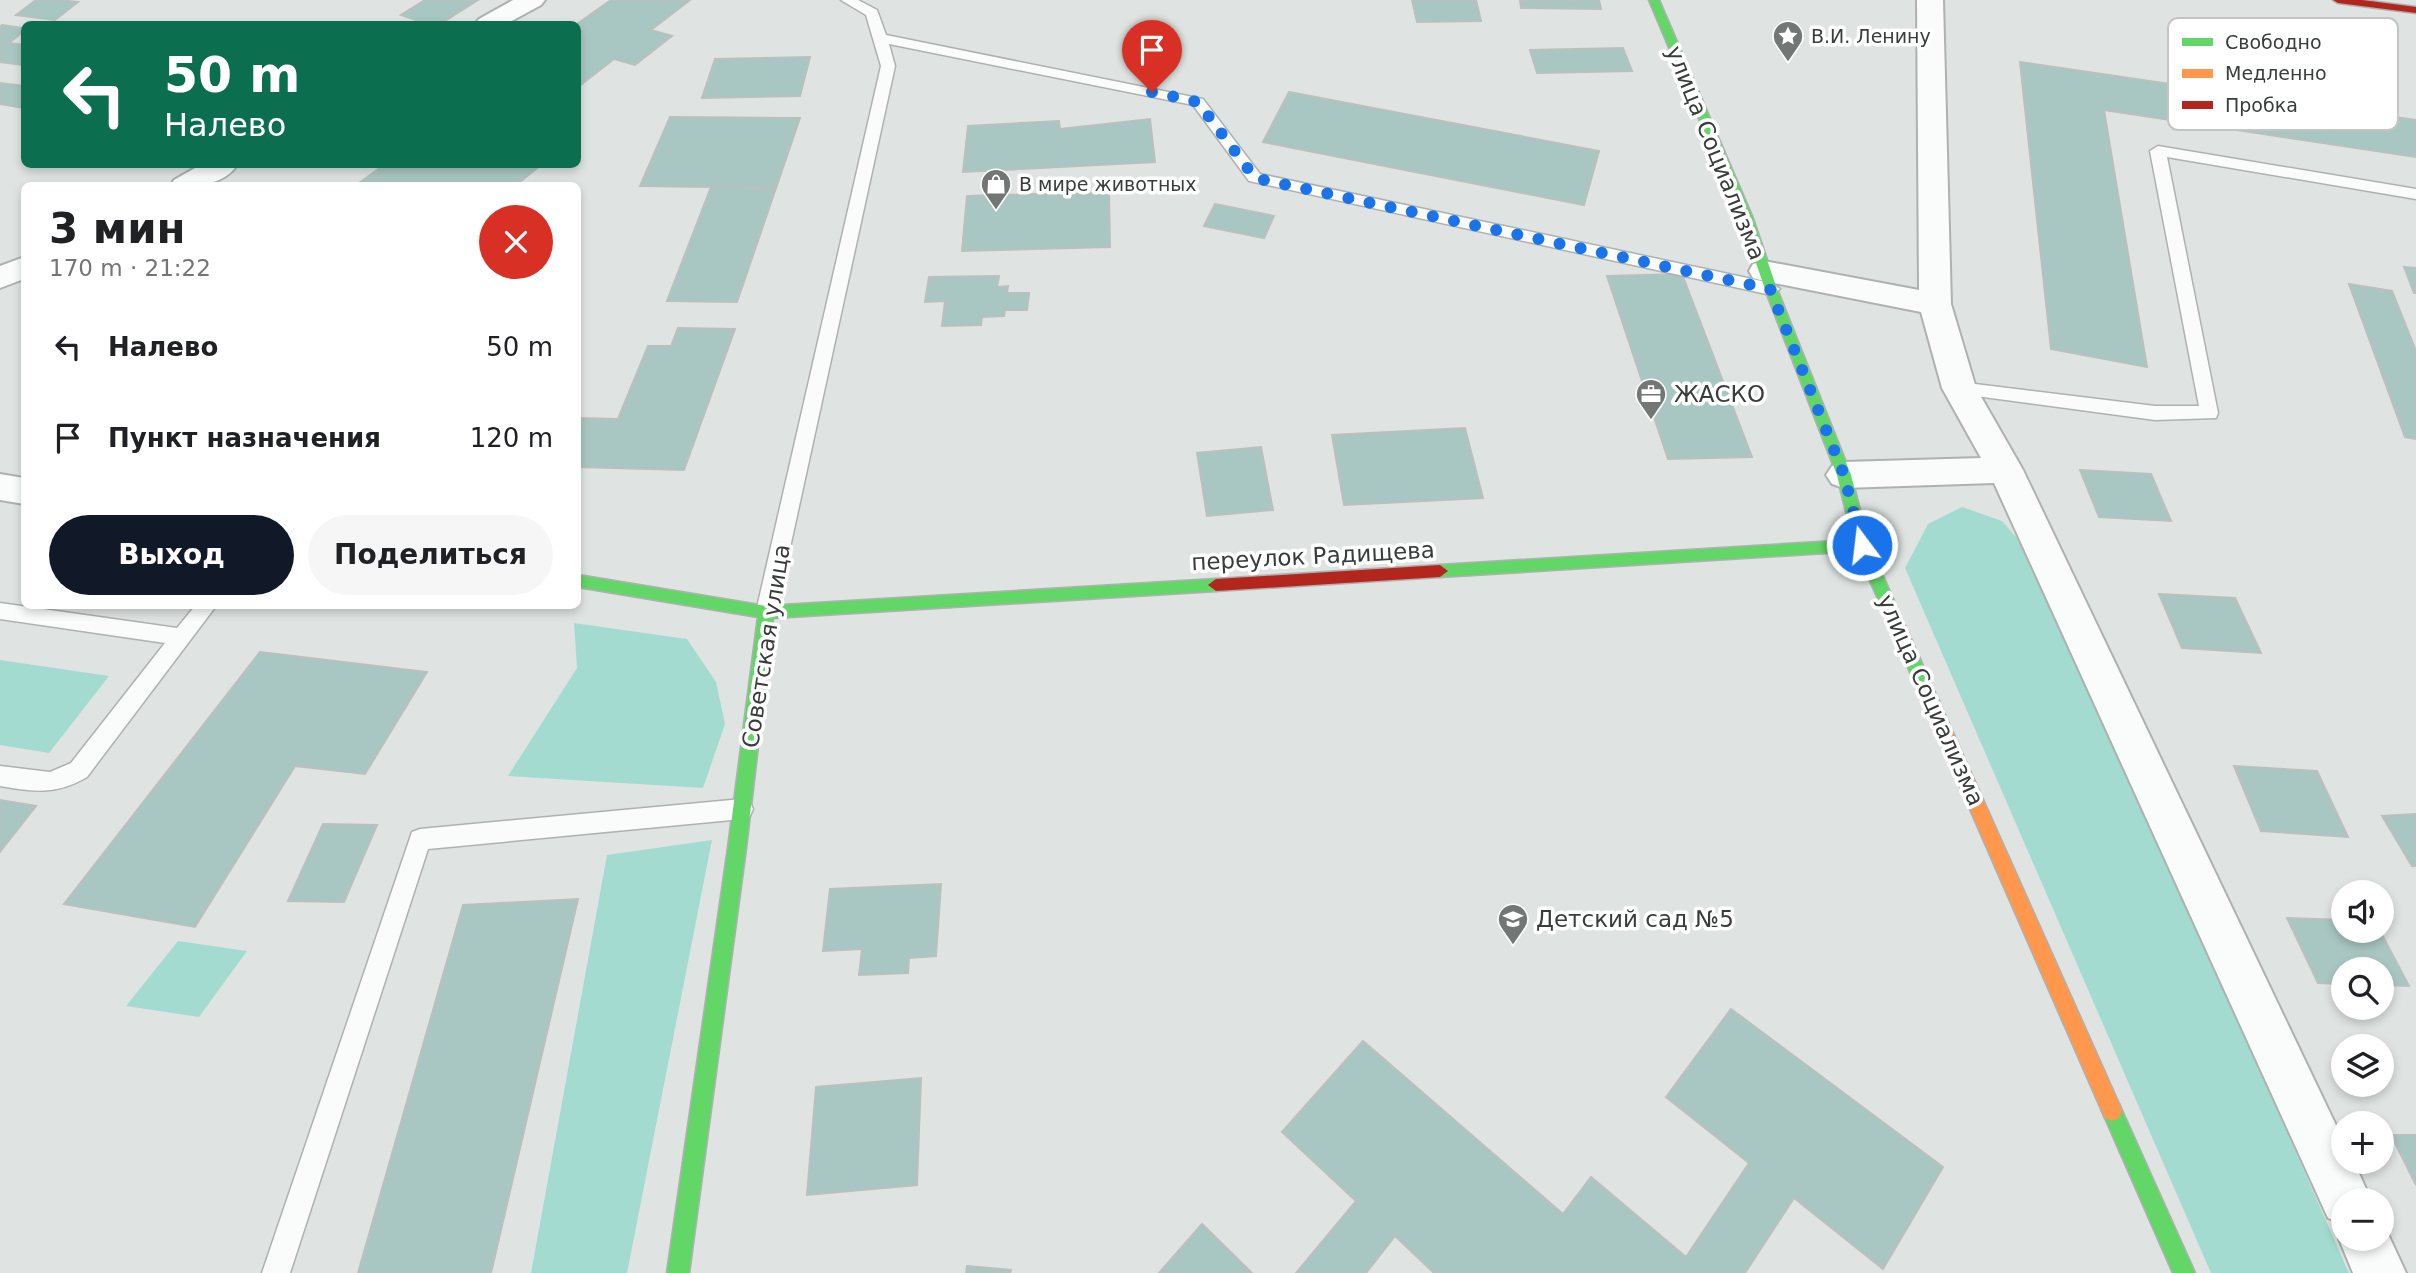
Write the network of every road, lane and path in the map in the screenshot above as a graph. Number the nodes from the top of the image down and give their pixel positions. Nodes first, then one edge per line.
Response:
1 (532, 0) edge
2 (848, 0) edge
3 (1654, 0) edge
4 (1930, 0) edge
5 (2338, 0) edge
6 (2416, 10) edge
7 (494, 21) edge
8 (880, 38) junction
9 (217, 168) edge
10 (191, 182) edge
11 (2416, 194) edge
12 (21, 268) edge
13 (0, 278) edge
14 (1767, 280) junction
15 (1935, 304) junction
16 (1959, 387) junction
17 (2005, 470) junction
18 (1844, 475) junction
19 (0, 487) edge
20 (21, 490) edge
21 (1862, 545) junction
22 (581, 581) edge
23 (204, 609) edge
24 (0, 611) edge
25 (766, 612) junction
26 (181, 637) junction
27 (0, 776) edge
28 (741, 809) junction
29 (2340, 1188) edge
30 (2370, 1251) edge
31 (276, 1273) edge
32 (678, 1273) edge
33 (2184, 1273) edge
34 (2380, 1273) edge

1 - 7 street
2 - 8 lane, Советская улица
3 - 14 street, улица Социализма
4 - 15 street
5 - 6 street
8 - 14 lane
8 - 25 lane, Советская улица
9 - 10 street
11 - 16 lane
12 - 13 street
14 - 15 street
14 - 18 street, улица Социализма
15 - 16 street
16 - 17 street
17 - 18 street
17 - 29 street
18 - 21 street, улица Социализма
19 - 20 street
21 - 25 street, переулок Радищева
21 - 33 street, улица Социализма
22 - 25 street, переулок Радищева
23 - 26 lane
24 - 26 lane
25 - 28 street, Советская улица
26 - 27 lane
28 - 31 lane
28 - 32 street, Советская улица
30 - 34 street

